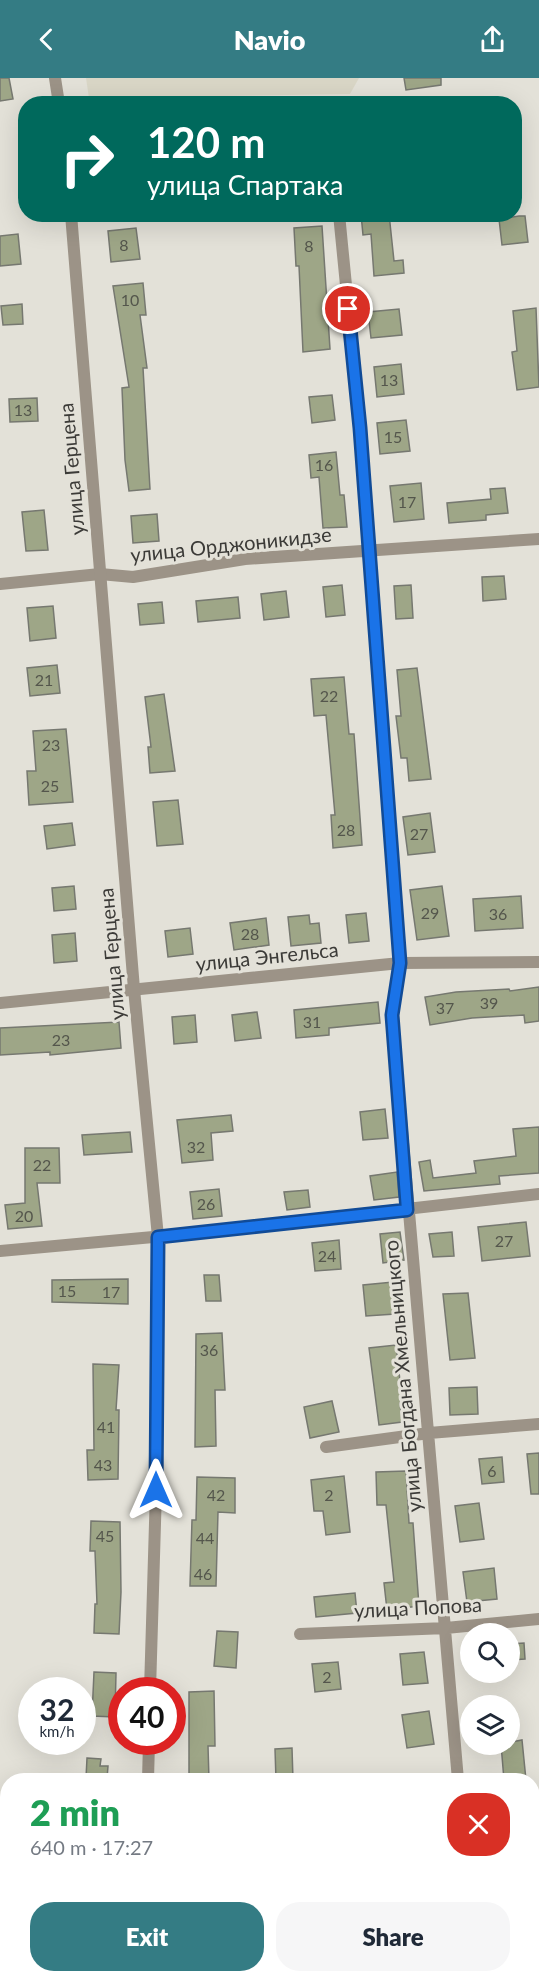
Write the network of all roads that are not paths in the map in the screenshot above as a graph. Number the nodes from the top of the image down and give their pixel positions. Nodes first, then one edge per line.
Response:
1 (55, 78) edge
2 (58, 96) edge
3 (72, 222) edge
4 (340, 222) edge
5 (539, 539) edge
6 (369, 550) junction
7 (100, 574) junction
8 (0, 584) edge
9 (539, 962) edge
10 (400, 963) junction
11 (134, 989) junction
12 (0, 1003) edge
13 (539, 1194) edge
14 (407, 1210) junction
15 (158, 1237) junction
16 (0, 1251) edge
17 (539, 1424) edge
18 (429, 1433) junction
19 (326, 1447) dead end
20 (539, 1619) edge
21 (446, 1628) junction
22 (300, 1634) dead end
23 (150, 1677) edge
24 (149, 1755) edge
25 (148, 1773) edge
26 (457, 1773) edge

1 - 2 street
3 - 7 street, улица Герцена
4 - 6 street, улица Богдана Хмельницкого
5 - 6 street, улица Орджоникидзе
6 - 7 street, улица Орджоникидзе
6 - 10 street, улица Богдана Хмельницкого
7 - 8 street, улица Орджоникидзе
7 - 11 street, улица Герцена
9 - 10 street, улица Энгельса
10 - 11 street, улица Энгельса
10 - 14 street, улица Богдана Хмельницкого
11 - 12 street, улица Энгельса
11 - 15 street, улица Герцена
13 - 14 street
14 - 15 street
14 - 18 street, улица Богдана Хмельницкого
15 - 16 street
15 - 23 street, улица Герцена
17 - 18 street
18 - 19 street
18 - 21 street, улица Богдана Хмельницкого
20 - 21 street, улица Попова
21 - 22 street, улица Попова
21 - 26 street, улица Богдана Хмельницкого
24 - 25 street

